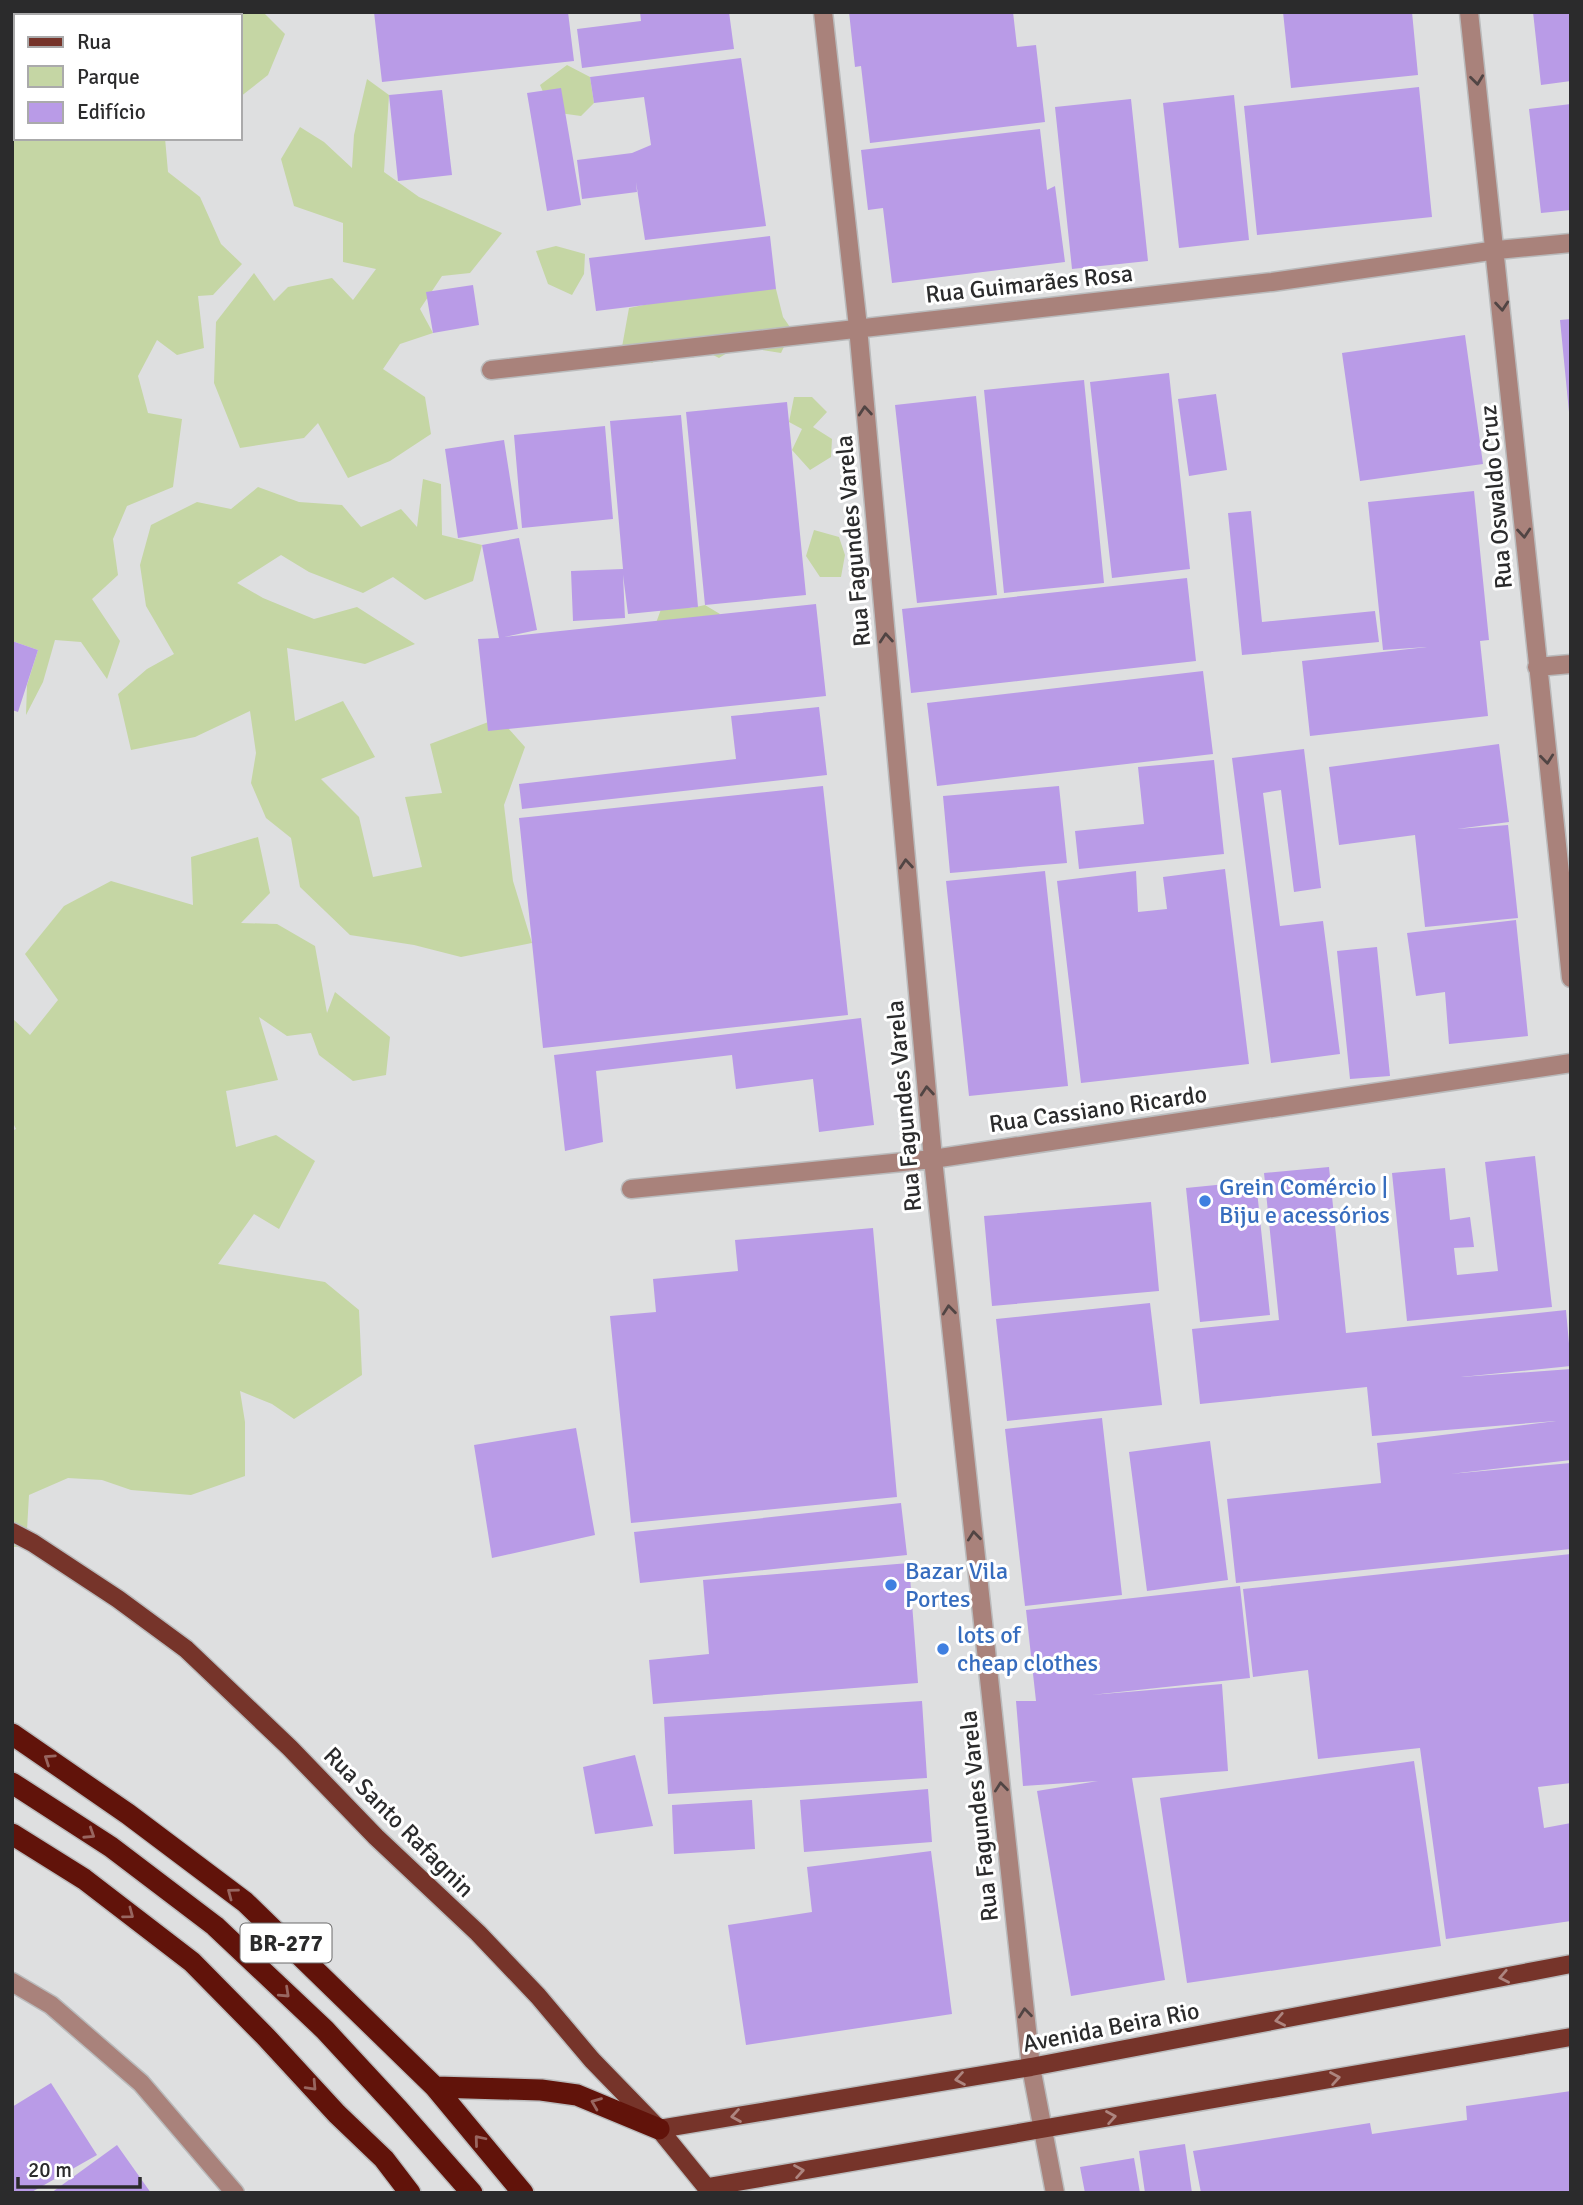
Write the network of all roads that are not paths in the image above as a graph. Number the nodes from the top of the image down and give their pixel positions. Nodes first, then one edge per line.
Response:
1 (823, 12) edge
2 (1469, 12) edge
3 (1571, 243) edge
4 (1497, 250) junction
5 (858, 327) junction
6 (491, 370) dead end
7 (1571, 664) edge
8 (1536, 667) junction
9 (1571, 978) edge
10 (1571, 1063) edge
11 (933, 1159) junction
12 (631, 1189) dead end
13 (12, 1532) edge
14 (12, 1734) edge
15 (12, 1783) edge
16 (12, 1834) edge
17 (1571, 1964) edge
18 (12, 1982) edge
19 (1571, 2037) edge
20 (1031, 2067) junction
21 (435, 2087) junction
22 (659, 2129) junction
23 (1044, 2129) junction
24 (710, 2190) edge
25 (235, 2193) edge
26 (410, 2193) edge
27 (471, 2193) edge
28 (523, 2193) edge
29 (1055, 2193) edge

1 - 5 street, Rua Fagundes Varela
2 -> 4 street, Rua Oswaldo Cruz
3 - 4 street, Rua Guimarães Rosa
4 - 5 street, Rua Guimarães Rosa
4 -> 8 street, Rua Oswaldo Cruz
5 - 6 street, Rua Guimarães Rosa
11 -> 5 street, Rua Fagundes Varela
7 - 8 street
8 -> 9 street, Rua Oswaldo Cruz
10 - 11 street, Rua Cassiano Ricardo
11 - 12 street, Rua Cassiano Ricardo
20 -> 11 street, Rua Fagundes Varela
13 - 22 main road, Rua Santo Rafagnin
21 -> 14 highway, BR-277
15 -> 27 highway, BR-277
16 -> 26 highway
17 -> 20 main road, Avenida Beira Rio
18 - 25 street
23 -> 19 main road
20 -> 22 main road, Avenida Beira Rio
20 - 23 street, Rua Fagundes Varela
22 -> 21 highway
28 -> 21 highway, BR-277
22 - 24 main road, Rua Santo Rafagnin
24 -> 23 main road
23 - 29 street, Rua Fagundes Varela

